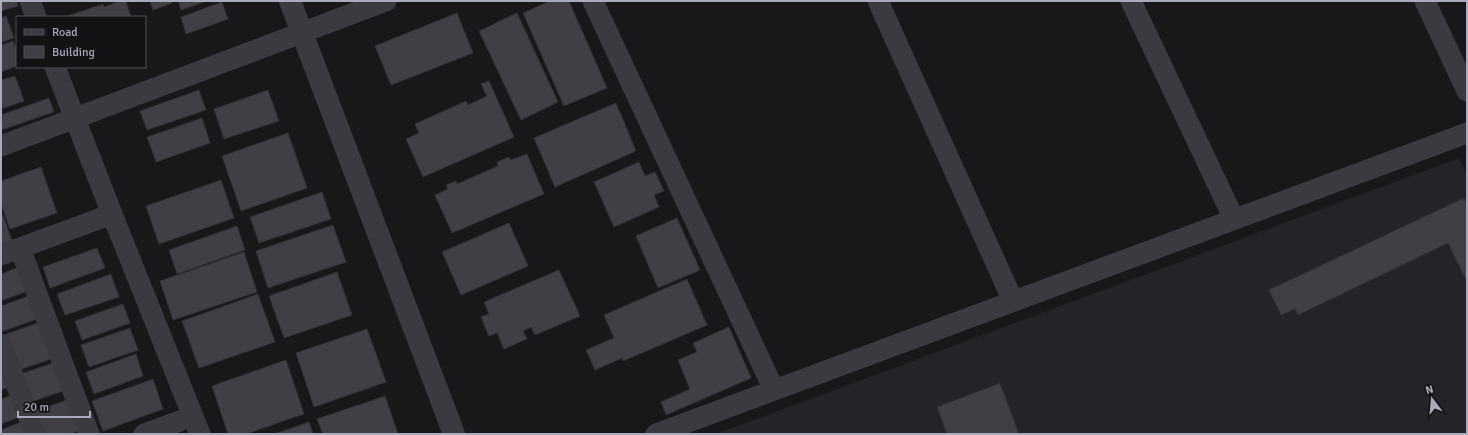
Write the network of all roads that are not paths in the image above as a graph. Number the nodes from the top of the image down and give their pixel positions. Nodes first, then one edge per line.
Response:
1 (30, 1) edge
2 (290, 1) edge
3 (386, 1) edge
4 (593, 1) edge
5 (878, 1) edge
6 (1131, 1) edge
7 (1425, 1) edge
8 (36, 16) edge
9 (302, 32) junction
10 (55, 68) edge
11 (1467, 91) edge
12 (74, 118) junction
13 (1467, 133) edge
14 (1, 146) edge
15 (112, 214) junction
16 (1234, 219) junction
17 (20, 248) junction
18 (1, 255) edge
19 (1013, 301) junction
20 (1, 344) edge
21 (774, 390) junction
22 (197, 425) edge
23 (35, 434) edge
24 (89, 434) edge
25 (144, 434) edge
26 (454, 434) edge
27 (656, 434) edge

1 - 8 street
2 - 9 street
3 - 9 street
4 - 21 street
5 - 19 street
6 - 16 street
7 - 11 street
9 - 12 street
9 - 26 street
10 - 12 street
12 - 14 street
12 - 15 street
13 - 16 street
15 - 17 street
15 - 22 street
16 - 19 street
17 - 18 street
17 - 24 street
19 - 21 street
20 - 23 street
21 - 27 street
22 - 25 street

